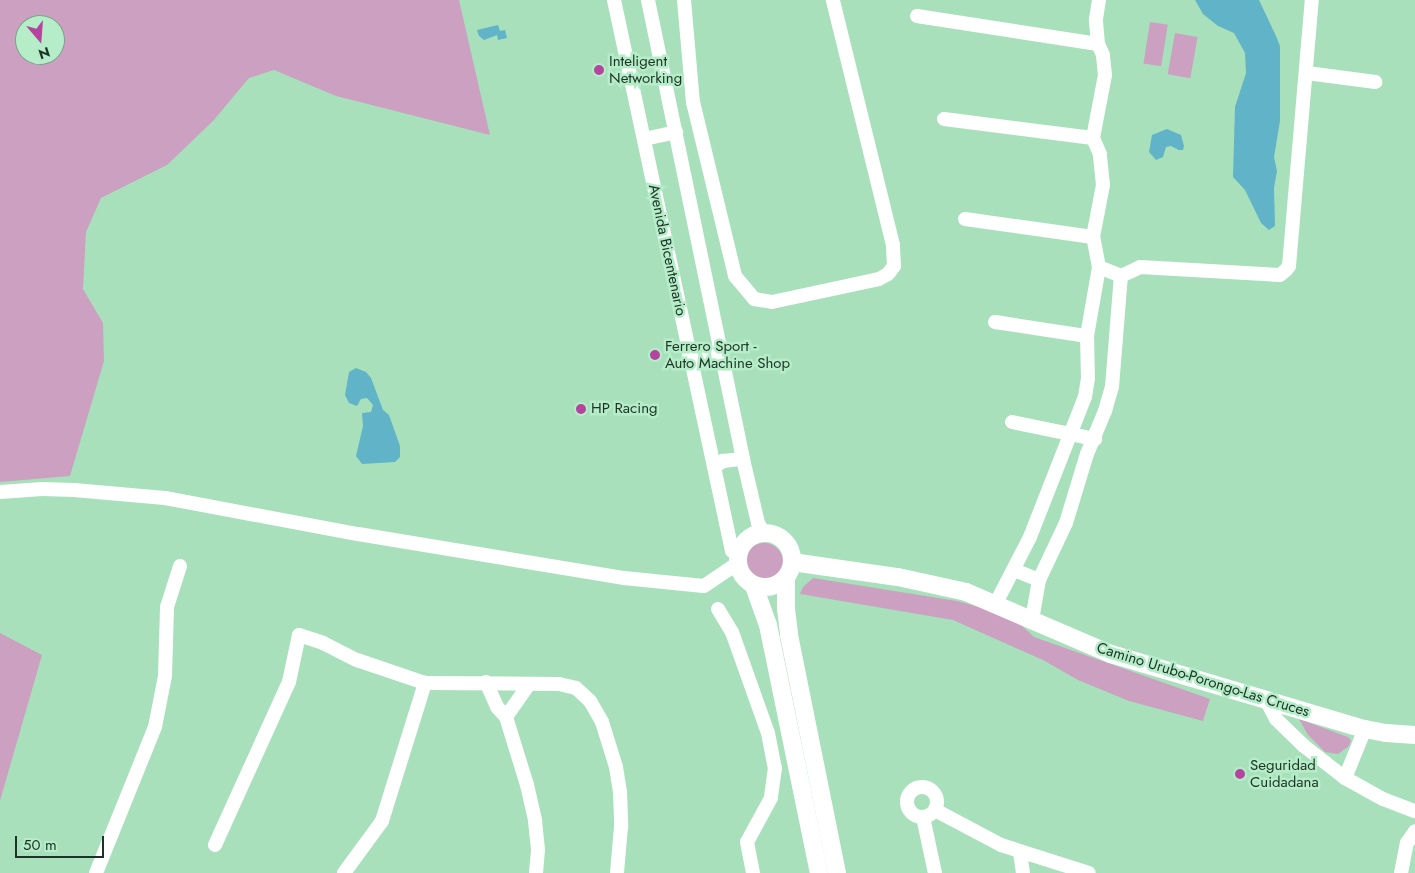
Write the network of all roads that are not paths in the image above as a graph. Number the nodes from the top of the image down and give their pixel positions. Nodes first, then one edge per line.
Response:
1 (614, 0) edge
2 (648, 0) edge
3 (684, 0) edge
4 (833, 0) edge
5 (1099, 0) edge
6 (1312, 0) edge
7 (917, 16) dead end
8 (1098, 44) junction
9 (1307, 73) junction
10 (1375, 82) dead end
11 (944, 119) dead end
12 (676, 132) junction
13 (1093, 138) junction
14 (644, 139) junction
15 (965, 220) dead end
16 (1093, 238) junction
17 (1099, 267) junction
18 (1121, 276) junction
19 (995, 322) dead end
20 (1087, 336) junction
21 (719, 350) junction
22 (689, 356) junction
23 (1012, 422) dead end
24 (1072, 434) junction
25 (1095, 439) junction
26 (743, 459) junction
27 (714, 467) junction
28 (0, 492) edge
29 (764, 533) junction
30 (738, 560) junction
31 (180, 566) dead end
32 (789, 570) junction
33 (1014, 570) junction
34 (1040, 580) junction
35 (754, 586) junction
36 (996, 603) junction
37 (718, 609) dead end
38 (1032, 620) junction
39 (486, 682) junction
40 (425, 683) junction
41 (529, 684) junction
42 (1266, 700) junction
43 (506, 717) junction
44 (1366, 729) junction
45 (1415, 735) edge
46 (1345, 778) junction
47 (1415, 811) edge
48 (1415, 831) edge
49 (215, 844) dead end
50 (1020, 852) junction
51 (1055, 869) edge
52 (96, 873) edge
53 (344, 873) edge
54 (536, 873) edge
55 (617, 873) edge
56 (753, 873) edge
57 (819, 873) edge
58 (837, 873) edge
59 (935, 873) edge
60 (1023, 873) edge
61 (1089, 873) edge
62 (1400, 873) edge

1 - 14 street, Avenida Bicentenario
2 - 12 street, Avenida Bicentenario
3 - 4 street
5 - 8 street
6 - 9 street
7 - 8 street
8 - 13 street
9 - 10 street
9 - 18 street
11 - 13 street
12 - 14 street
12 - 21 street, Avenida Bicentenario
13 - 16 street
14 - 22 street, Avenida Bicentenario
15 - 16 street
16 - 17 street
17 - 18 street
17 - 20 street
18 - 25 street
19 - 20 street
20 - 24 street
21 - 22 street
21 - 26 street, Avenida Bicentenario
22 - 27 street, Avenida Bicentenario
23 - 24 street
24 - 25 street
24 - 33 street
25 - 34 street
26 - 27 street
26 - 29 street, Avenida Bicentenario
27 - 30 street, Avenida Bicentenario
28 - 30 street
29 - 30 main road
29 - 32 main road
30 - 35 main road
31 - 52 street
32 - 35 main road
32 - 36 main road, Camino Urubo-Porongo-Las Cruces
32 - 58 main road
33 - 34 street
33 - 36 street
34 - 38 street
35 - 57 main road
36 - 38 main road, Camino Urubo-Porongo-Las Cruces
37 - 56 street
38 - 42 main road, Camino Urubo-Porongo-Las Cruces
39 - 40 street
39 - 41 street
39 - 43 street
40 - 49 street
40 - 53 street
41 - 43 street
41 - 55 street
42 - 44 main road, Camino Urubo-Porongo-Las Cruces
42 - 46 street
43 - 54 street
44 - 45 main road, Camino Urubo-Porongo-Las Cruces
44 - 46 street
46 - 47 street
48 - 62 street
50 - 51 street
50 - 59 street
50 - 60 street
51 - 61 street

